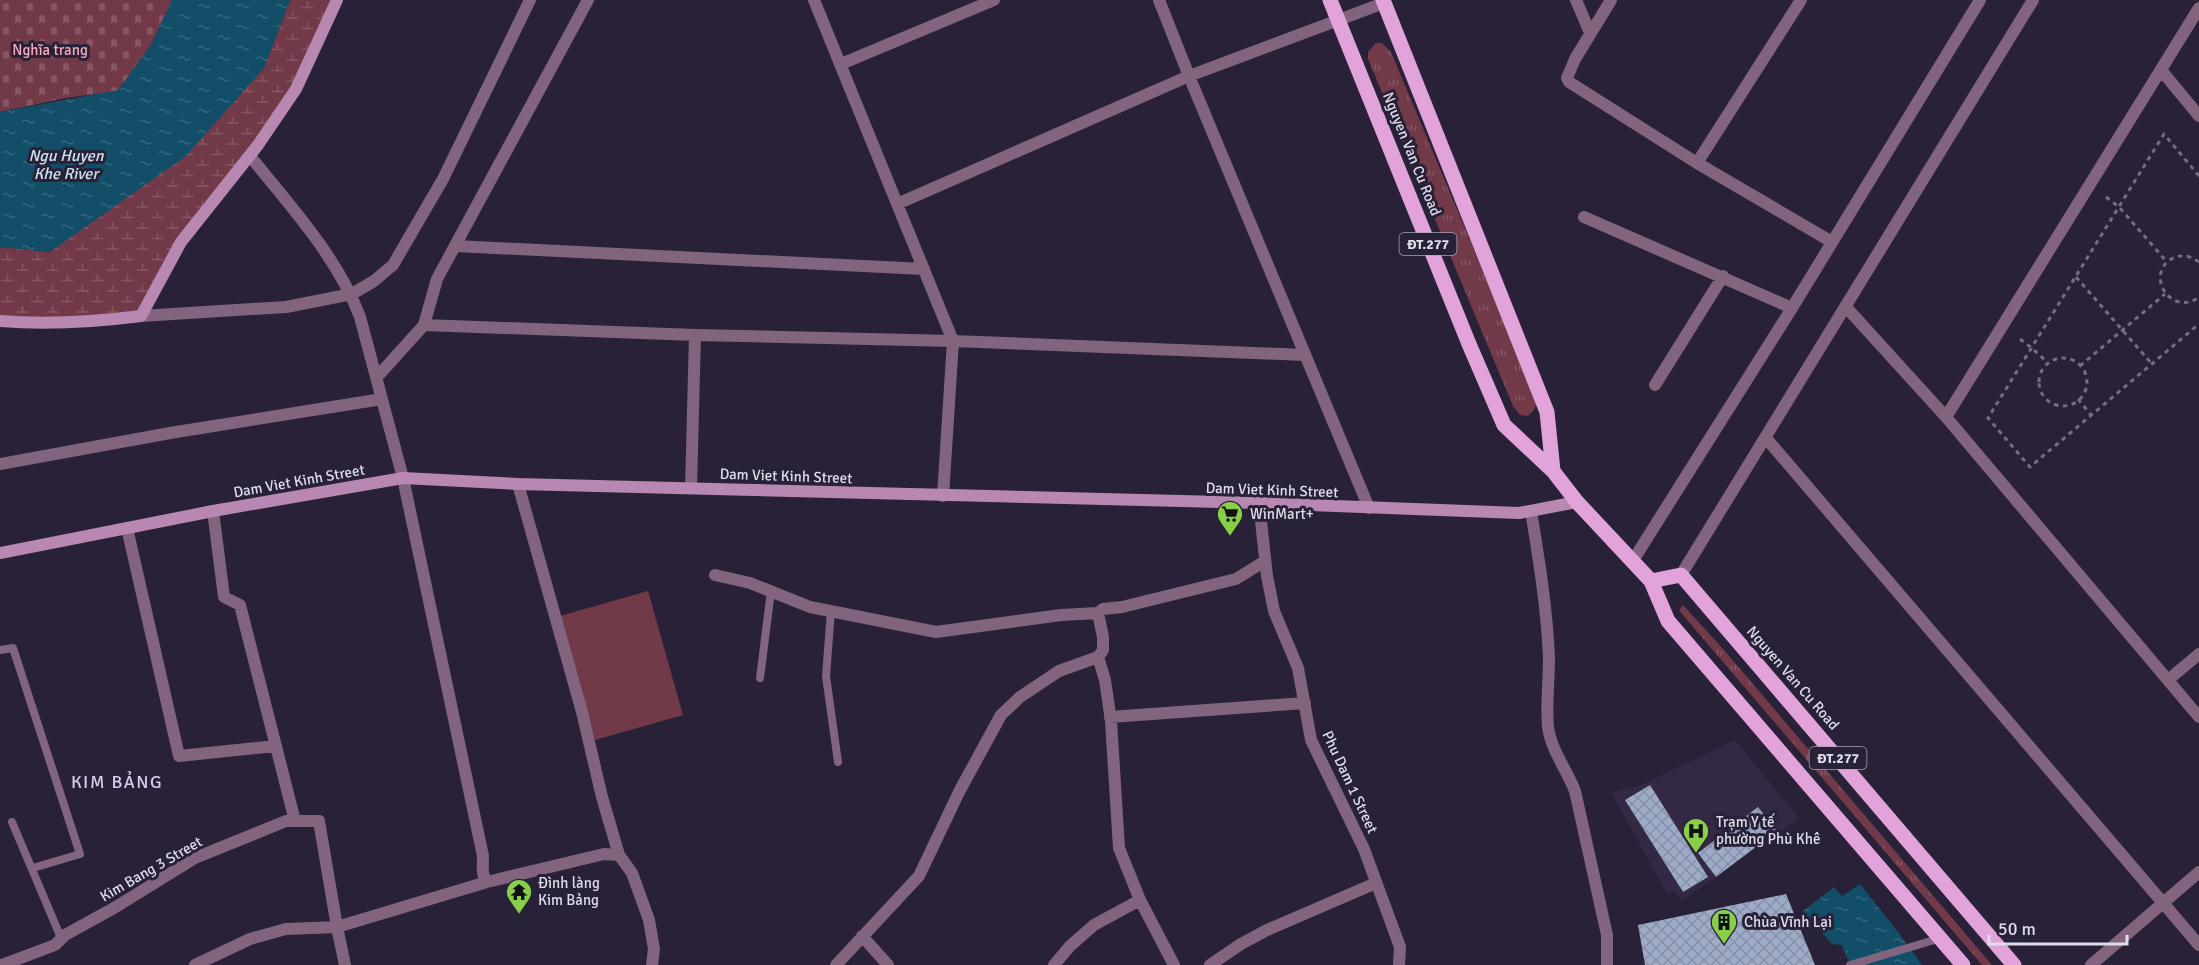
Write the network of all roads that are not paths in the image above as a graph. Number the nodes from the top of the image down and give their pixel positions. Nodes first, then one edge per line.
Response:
1 (336, 0) edge
2 (530, 0) edge
3 (588, 0) edge
4 (814, 0) edge
5 (994, 0) edge
6 (1159, 0) edge
7 (1330, 0) edge
8 (1576, 0) edge
9 (1611, 0) edge
10 (1801, 0) edge
11 (1980, 0) edge
12 (2033, 0) edge
13 (1383, 2) edge
14 (971, 4) edge
15 (2199, 8) edge
16 (1339, 22) junction
17 (1590, 33) junction
18 (841, 64) junction
19 (2161, 70) junction
20 (1189, 76) junction
21 (2199, 116) edge
22 (250, 156) junction
23 (1697, 163) junction
24 (897, 204) junction
25 (1584, 217) dead end
26 (1832, 242) junction
27 (454, 246) junction
28 (924, 270) junction
29 (1724, 276) junction
30 (352, 294) junction
31 (1846, 307) junction
32 (1792, 308) junction
33 (141, 316) junction
34 (0, 321) edge
35 (424, 325) junction
36 (695, 335) junction
37 (954, 341) junction
38 (1305, 356) junction
39 (377, 377) junction
40 (1655, 385) dead end
41 (382, 399) junction
42 (1946, 417) junction
43 (1766, 438) junction
44 (0, 464) edge
45 (1553, 471) junction
46 (403, 478) junction
47 (518, 484) junction
48 (691, 488) junction
49 (942, 496) junction
50 (1577, 502) junction
51 (1258, 503) junction
52 (1369, 508) junction
53 (213, 511) junction
54 (1531, 511) junction
55 (127, 528) junction
56 (0, 553) edge
57 (1265, 561) junction
58 (1632, 562) junction
59 (1681, 574) junction
60 (715, 575) dead end
61 (1651, 581) junction
62 (771, 591) junction
63 (831, 611) junction
64 (1098, 613) junction
65 (0, 650) edge
66 (2199, 654) edge
67 (1098, 657) junction
68 (760, 678) dead end
69 (2168, 680) junction
70 (1305, 703) junction
71 (1110, 717) junction
72 (2199, 717) edge
73 (276, 746) junction
74 (838, 762) dead end
75 (295, 821) junction
76 (12, 822) dead end
77 (619, 855) junction
78 (33, 868) junction
79 (2199, 872) edge
80 (487, 882) junction
81 (1377, 883) junction
82 (1140, 900) junction
83 (2163, 903) junction
84 (337, 927) junction
85 (862, 936) junction
86 (61, 938) junction
87 (1941, 938) junction
88 (2199, 945) edge
89 (2, 965) edge
90 (195, 965) edge
91 (345, 965) edge
92 (652, 965) edge
93 (836, 965) edge
94 (888, 965) edge
95 (1054, 965) edge
96 (1174, 965) edge
97 (1210, 965) edge
98 (1399, 965) edge
99 (1607, 965) edge
100 (1850, 965) edge
101 (1964, 965) edge
102 (2014, 965) edge
103 (2091, 965) edge

1 - 22 main road
2 - 30 street
3 - 27 street
4 - 18 street
5 - 14 street
6 - 20 street
7 - 16 main road, Nguyen Van Cu Road / ĐT.277
8 - 17 street
9 - 17 street
10 - 23 street
11 - 26 street
12 - 31 street
13 - 16 street
13 - 45 main road, Nguyen Van Cu Road / ĐT.277
14 - 18 street
15 - 19 street
16 - 20 street
16 - 45 main road, Nguyen Van Cu Road / ĐT.277
17 - 23 street
18 - 24 street
19 - 21 street
19 - 42 street
20 - 24 street
20 - 38 street
22 - 30 street
22 - 33 main road
23 - 26 street
24 - 28 street
25 - 29 street
26 - 32 street
27 - 28 street
27 - 35 street
28 - 37 street
29 - 32 street
29 - 40 street
30 - 33 street
30 - 39 street
31 - 42 street
31 - 43 street
32 - 58 street
33 - 34 main road
35 - 36 street
35 - 39 street
36 - 37 street
36 - 48 street
37 - 38 street
37 - 49 street
38 - 52 street
39 - 41 street
41 - 44 street
41 - 46 street
42 - 69 street
43 - 59 street
43 - 83 street
45 - 50 main road, Nguyen Van Cu Road / ĐT.277
46 - 47 main road, Dam Viet Kinh Street
46 - 53 main road, Dam Viet Kinh Street
46 - 80 street
47 - 48 main road, Dam Viet Kinh Street
47 - 77 street
48 - 49 main road, Dam Viet Kinh Street
49 - 51 main road, Dam Viet Kinh Street
50 - 54 main road, Dam Viet Kinh Street
50 - 58 main road, Nguyen Van Cu Road / ĐT.277
51 - 52 main road, Dam Viet Kinh Street
51 - 57 street, Phu Dam 1 Street
52 - 54 main road, Dam Viet Kinh Street
53 - 55 main road, Dam Viet Kinh Street
53 - 73 street
54 - 99 street
55 - 56 main road, Dam Viet Kinh Street
55 - 73 street
57 - 64 street
57 - 70 street, Phu Dam 1 Street
58 - 61 main road, Nguyen Van Cu Road / ĐT.277
59 - 61 main road
59 - 102 main road, Nguyen Van Cu Road / ĐT.277
60 - 62 street
61 - 87 main road, Nguyen Van Cu Road / ĐT.277
62 - 63 street
62 - 68 lane
63 - 64 street
63 - 74 lane
64 - 67 street
65 - 78 lane
66 - 69 street
67 - 71 street
67 - 85 street
69 - 72 street
70 - 71 street
70 - 81 street, Phu Dam 1 Street
71 - 82 street
73 - 75 street
75 - 84 street, Kim Bang 3 Street
75 - 86 street, Kim Bang 3 Street
76 - 78 lane
77 - 80 street
77 - 92 street
78 - 86 lane
79 - 83 street
80 - 84 street
81 - 97 street
81 - 98 street, Phu Dam 1 Street
82 - 95 street
82 - 96 street
83 - 88 street
83 - 103 street
84 - 90 street
84 - 91 street, Kim Bang 3 Street
85 - 93 street
85 - 94 street
86 - 89 street, Kim Bang 3 Street
87 - 100 lane
87 - 101 main road, Nguyen Van Cu Road / ĐT.277

